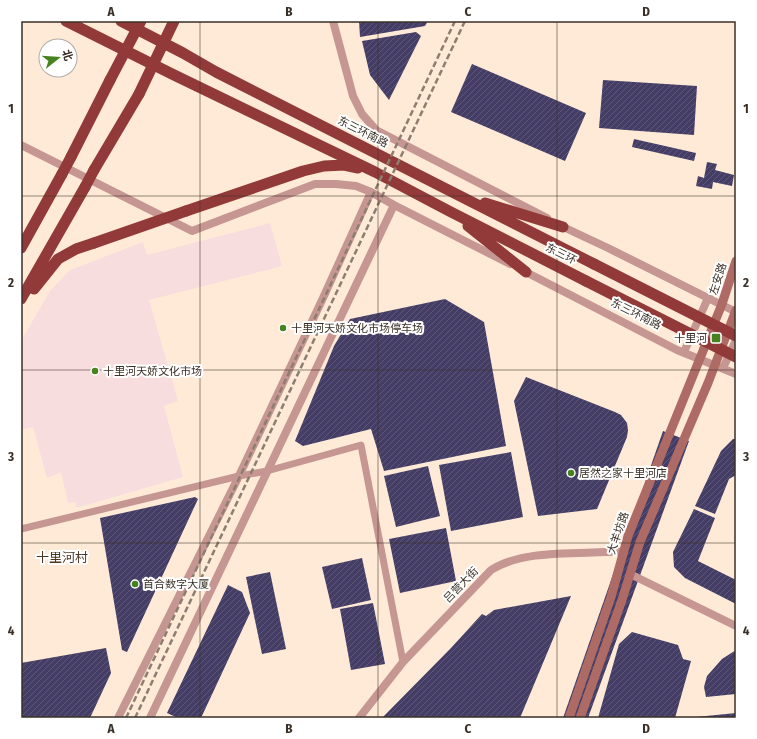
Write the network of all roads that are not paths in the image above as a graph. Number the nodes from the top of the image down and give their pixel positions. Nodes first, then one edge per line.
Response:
1 (66, 21) edge
2 (122, 21) edge
3 (141, 21) edge
4 (174, 21) edge
5 (333, 21) edge
6 (21, 145) edge
7 (375, 172) junction
8 (372, 192) junction
9 (456, 194) junction
10 (394, 205) junction
11 (449, 211) junction
12 (563, 227) junction
13 (21, 248) edge
14 (736, 261) edge
15 (526, 272) junction
16 (708, 298) junction
17 (21, 299) edge
18 (722, 304) junction
19 (21, 307) edge
20 (736, 311) edge
21 (736, 336) edge
22 (736, 340) edge
23 (684, 352) junction
24 (736, 356) edge
25 (700, 359) junction
26 (719, 367) junction
27 (736, 374) edge
28 (267, 471) junction
29 (239, 476) junction
30 (21, 529) edge
31 (624, 551) junction
32 (630, 574) junction
33 (736, 626) edge
34 (403, 662) junction
35 (118, 718) edge
36 (150, 718) edge
37 (359, 718) edge
38 (569, 718) edge
39 (580, 718) edge

1 - 7 highway
2 - 9 highway, 东三环南路
3 - 13 highway, bridge
4 - 17 highway, bridge
5 - 12 street
6 - 8 street, 东三环南路
7 - 11 highway, 东三环
7 - 19 highway, bridge
8 - 10 street, 东三环南路
8 - 29 street
9 - 12 highway
9 - 21 highway, 东三环南路, bridge
10 - 15 street, 东三环南路
10 - 28 street
11 - 15 highway
11 - 24 highway, 东三环, bridge
12 - 16 street
14 - 18 main road, 左安路
15 - 23 street, 东三环南路
16 - 18 street
16 - 23 street
18 - 20 street
18 - 25 main road, 左安路
20 - 26 main road
22 - 26 street
23 - 25 street, 东三环南路
25 - 26 street, 东三环南路
25 - 31 main road, 大羊坊路
26 - 27 street, 东三环南路
26 - 32 main road
28 - 29 street
28 - 34 street
28 - 36 street
29 - 30 street
29 - 35 street
31 - 34 street, 吕营大街
31 - 38 main road, 大羊坊路
32 - 33 street
32 - 39 main road
34 - 37 street, 吕营大街

